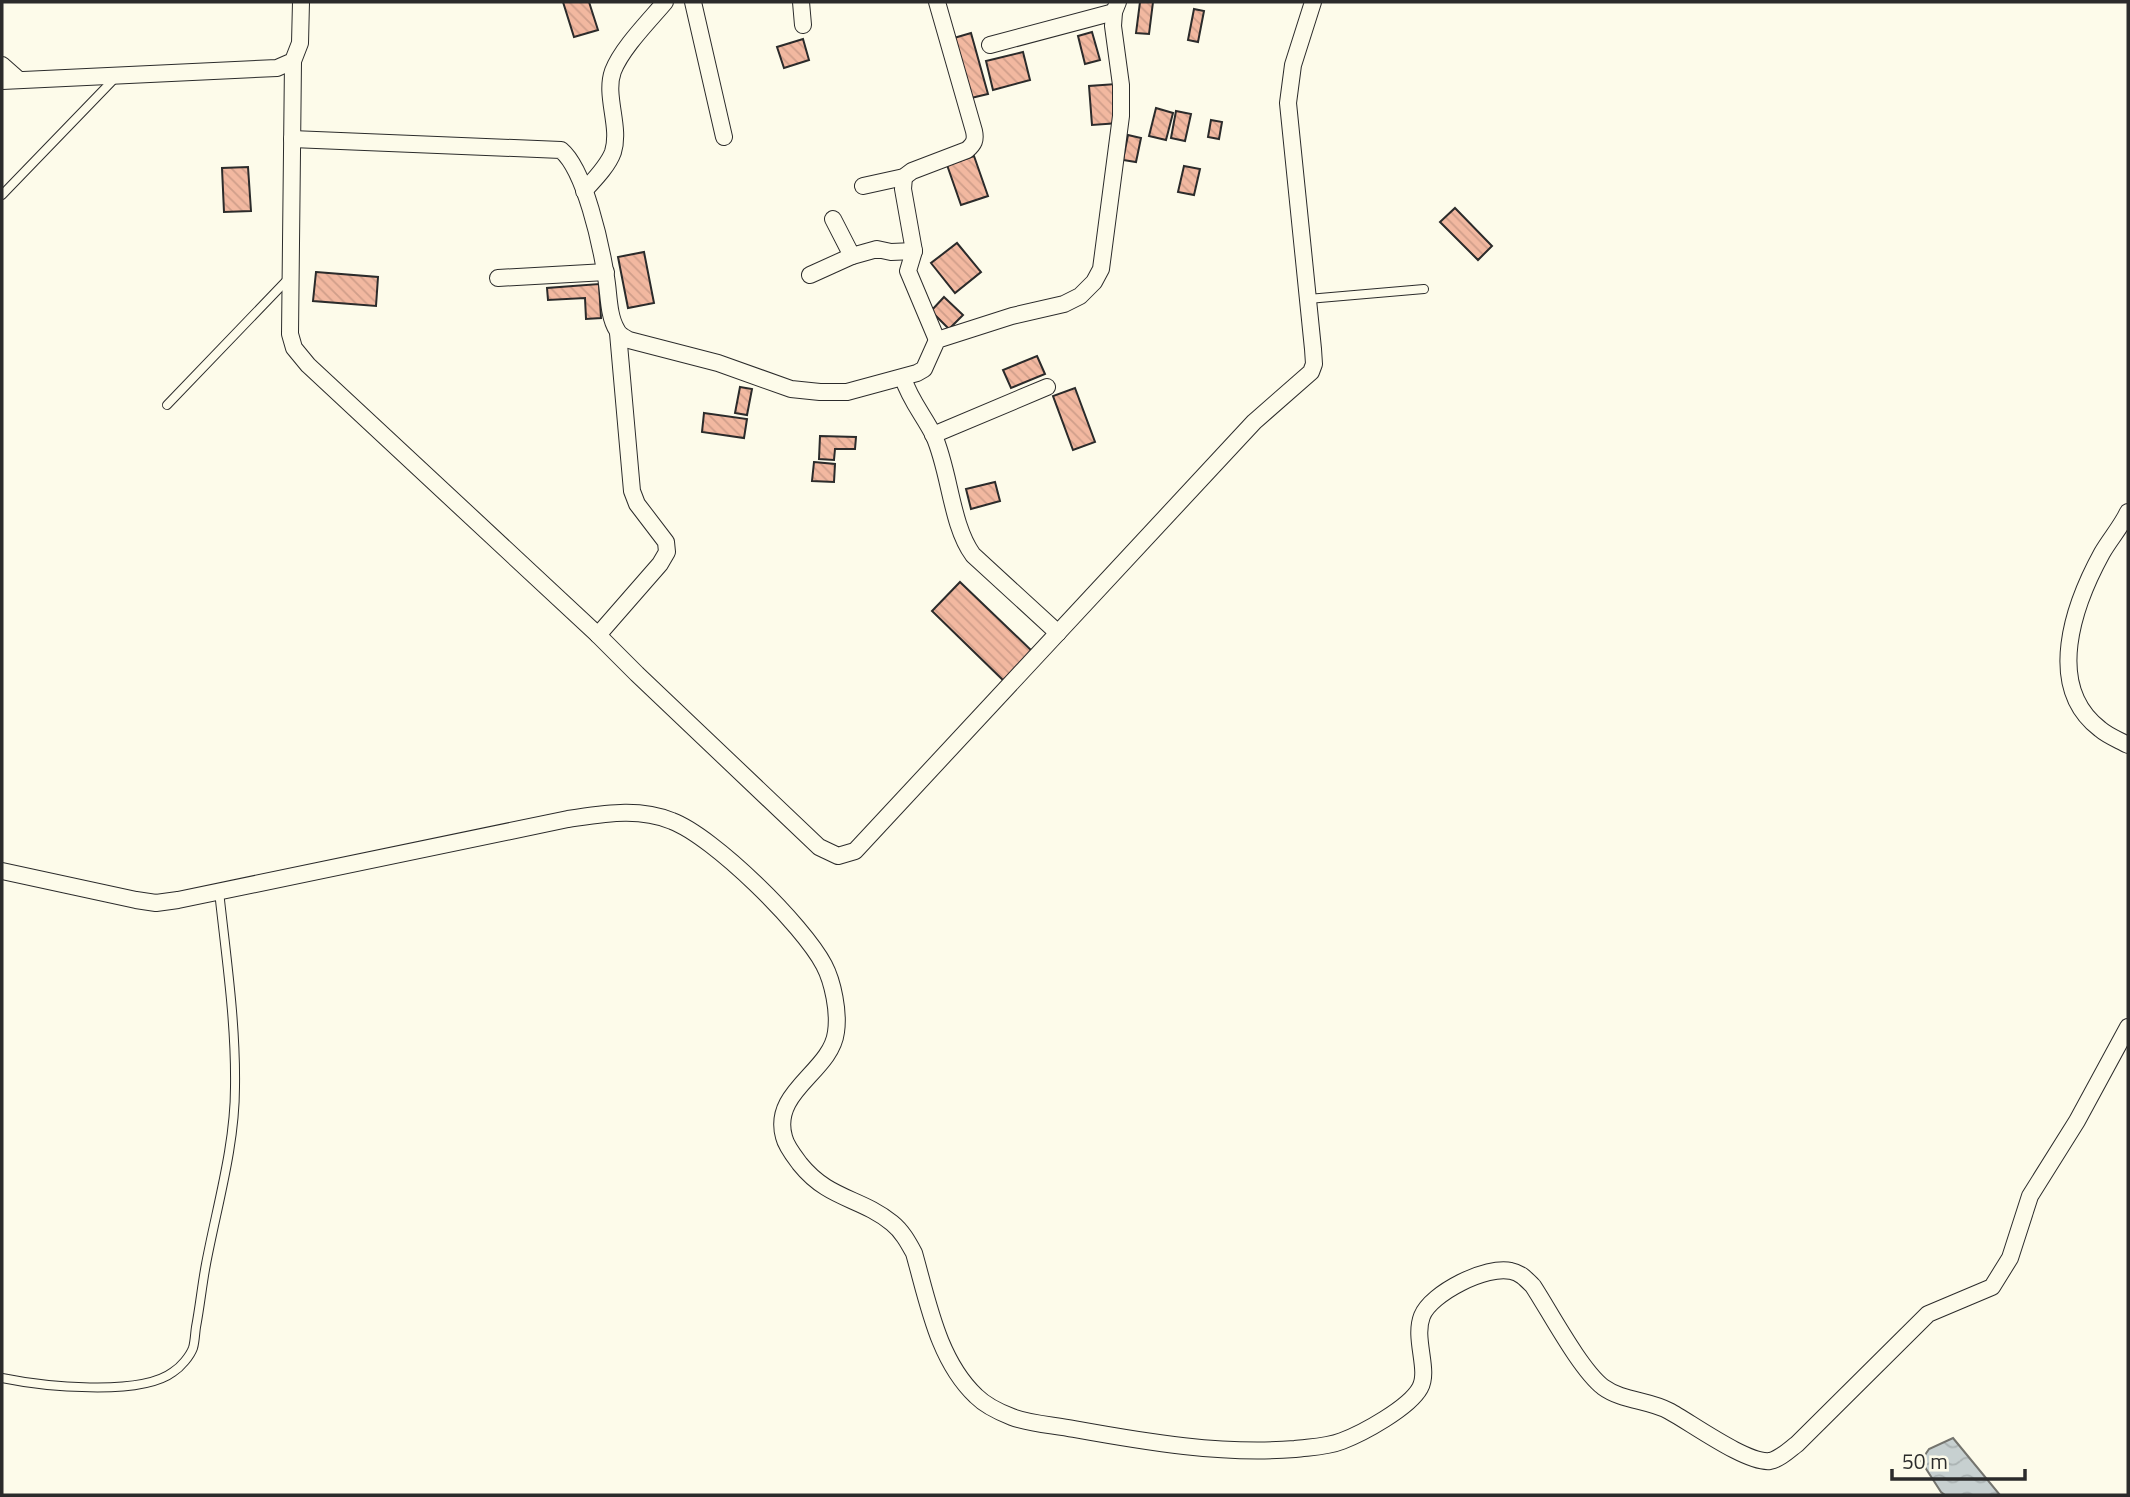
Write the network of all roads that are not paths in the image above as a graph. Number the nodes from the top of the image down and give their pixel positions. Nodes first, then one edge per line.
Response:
1 (301, 2) edge
2 (665, 2) edge
3 (693, 2) edge
4 (801, 2) edge
5 (937, 2) edge
6 (1313, 2) edge
7 (1117, 4) edge
8 (803, 26) dead end
9 (990, 45) dead end
10 (293, 61) junction
11 (2, 65) edge
12 (119, 74) junction
13 (19, 80) junction
14 (2, 81) edge
15 (724, 137) dead end
16 (292, 139) junction
17 (904, 177) junction
18 (863, 186) dead end
19 (584, 191) junction
20 (2, 195) edge
21 (833, 219) dead end
22 (914, 251) junction
23 (852, 256) junction
24 (606, 272) junction
25 (810, 275) dead end
26 (290, 277) junction
27 (498, 278) dead end
28 (1424, 289) dead end
29 (1308, 299) junction
30 (618, 333) junction
31 (937, 340) junction
32 (904, 378) junction
33 (1047, 387) dead end
34 (167, 405) dead end
35 (933, 435) junction
36 (2127, 517) edge
37 (1058, 633) junction
38 (598, 635) junction
39 (2128, 745) edge
40 (2, 871) edge
41 (219, 891) junction
42 (2128, 1027) edge
43 (2, 1378) edge

1 - 10 street
2 - 19 street
3 - 15 street
4 - 8 street
5 - 17 street
6 - 29 street
7 - 9 street
7 - 31 street
10 - 12 street
10 - 16 street
11 - 13 street
12 - 13 street
12 - 20 lane
13 - 14 street
16 - 19 street
16 - 26 street
17 - 18 street
17 - 22 street
19 - 24 street
21 - 23 street
22 - 23 street
22 - 31 street
23 - 25 street
24 - 27 street
24 - 30 street
26 - 34 lane
26 - 38 street
28 - 29 lane
29 - 37 street
30 - 32 street
30 - 38 street
31 - 32 street
32 - 35 street
33 - 35 street
35 - 37 street
36 - 39 street
37 - 38 street
40 - 41 street
41 - 42 street
41 - 43 lane

